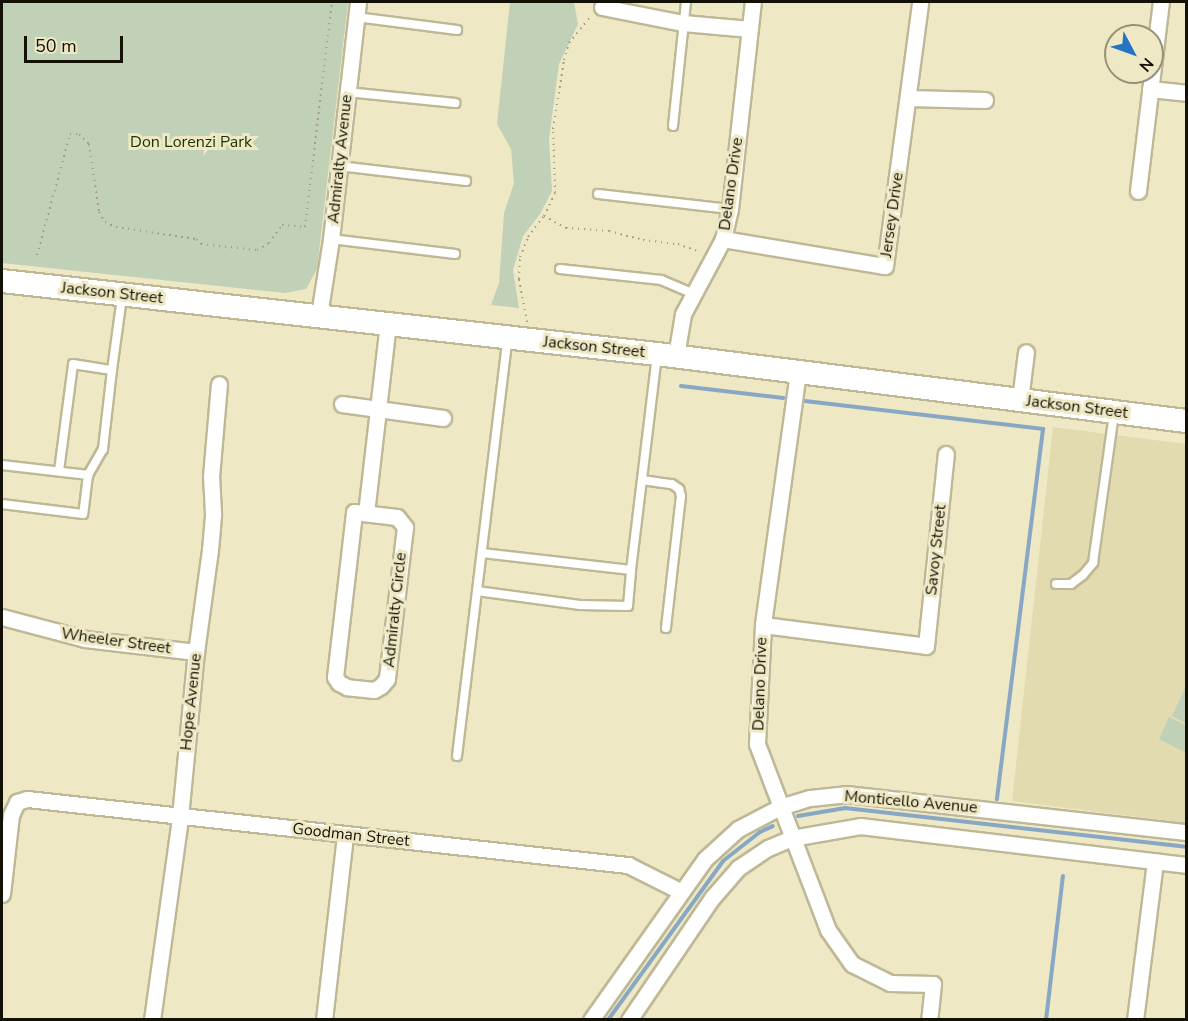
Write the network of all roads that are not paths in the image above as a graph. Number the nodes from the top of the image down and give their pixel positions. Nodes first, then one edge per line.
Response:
1 (686, 2) edge
2 (753, 2) edge
3 (920, 2) edge
4 (1161, 2) edge
5 (609, 6) edge
6 (357, 9) edge
7 (683, 23) junction
8 (750, 29) junction
9 (457, 30) dead end
10 (1150, 88) junction
11 (347, 92) junction
12 (1186, 93) edge
13 (908, 98) junction
14 (985, 100) dead end
15 (455, 103) dead end
16 (673, 126) dead end
17 (339, 166) junction
18 (466, 181) dead end
19 (1138, 191) dead end
20 (598, 194) dead end
21 (730, 209) junction
22 (331, 239) junction
23 (723, 239) junction
24 (455, 254) dead end
25 (560, 269) dead end
26 (2, 281) edge
27 (122, 294) junction
28 (692, 294) junction
29 (320, 315) junction
30 (388, 323) junction
31 (516, 338) junction
32 (1026, 352) dead end
33 (667, 355) junction
34 (112, 370) junction
35 (798, 372) junction
36 (219, 384) dead end
37 (1020, 400) junction
38 (342, 404) dead end
39 (378, 409) junction
40 (1114, 412) junction
41 (443, 418) dead end
42 (1186, 421) edge
43 (946, 454) dead end
44 (2, 465) edge
45 (59, 471) junction
46 (88, 475) junction
47 (642, 480) junction
48 (2, 504) edge
49 (366, 513) junction
50 (482, 553) junction
51 (631, 570) junction
52 (1056, 584) dead end
53 (477, 591) junction
54 (2, 617) edge
55 (762, 625) junction
56 (666, 628) dead end
57 (196, 652) junction
58 (457, 756) dead end
59 (780, 807) junction
60 (180, 817) junction
61 (1186, 832) edge
62 (345, 835) junction
63 (792, 838) junction
64 (1155, 861) junction
65 (1186, 865) edge
66 (680, 891) junction
67 (2, 894) edge
68 (152, 1020) edge
69 (324, 1020) edge
70 (591, 1020) edge
71 (629, 1020) edge
72 (929, 1020) edge
73 (1135, 1020) edge

1 - 7 lane
2 - 8 street, Delano Drive
3 - 13 street, Jersey Drive
4 - 10 street
5 - 7 street
6 - 9 lane
6 - 11 street, Admiralty Avenue
7 - 8 street
7 - 16 lane
8 - 21 street, Delano Drive
10 - 12 street
10 - 19 street
11 - 15 lane
11 - 17 street, Admiralty Avenue
13 - 14 street
13 - 23 street, Jersey Drive
17 - 18 lane
17 - 22 street, Admiralty Avenue
20 - 21 lane
21 - 23 street, Delano Drive
22 - 24 lane
22 - 29 street, Admiralty Avenue
23 - 28 street, Delano Drive
25 - 28 lane
26 - 27 main road, Jackson Street
27 - 29 main road, Jackson Street
27 - 34 lane
28 - 33 street, Delano Drive
29 - 30 main road, Jackson Street
30 - 31 main road, Jackson Street
30 - 39 street
31 - 33 main road, Jackson Street
31 - 50 lane
32 - 37 street
33 - 35 main road, Jackson Street
33 - 47 lane
34 - 45 lane
34 - 46 lane
35 - 37 main road, Jackson Street
35 - 55 street, Delano Drive
36 - 57 street, Hope Avenue
37 - 40 main road, Jackson Street
38 - 39 street
39 - 41 street
39 - 49 street
40 - 42 main road, Jackson Street
40 - 52 lane
43 - 55 street, Savoy Street
44 - 45 lane
45 - 46 lane
46 - 48 lane
47 - 51 lane
47 - 56 lane
49 - 49 street, Admiralty Circle
50 - 51 lane
50 - 53 lane
51 - 53 lane
53 - 58 lane
54 - 57 street, Wheeler Street
55 - 59 street, Delano Drive
57 - 60 street, Hope Avenue
59 - 61 street, Monticello Avenue
59 - 63 street, Delano Drive
59 - 66 street, Monticello Avenue
60 - 62 street, Goodman Street
60 - 67 street, Goodman Street
60 - 68 street, Hope Avenue
62 - 66 street, Goodman Street
62 - 69 street
63 - 64 street, Monticello Avenue
63 - 71 street, Monticello Avenue
63 - 72 street, Delano Drive
64 - 65 street, Monticello Avenue
64 - 73 street
66 - 70 street, Monticello Avenue

